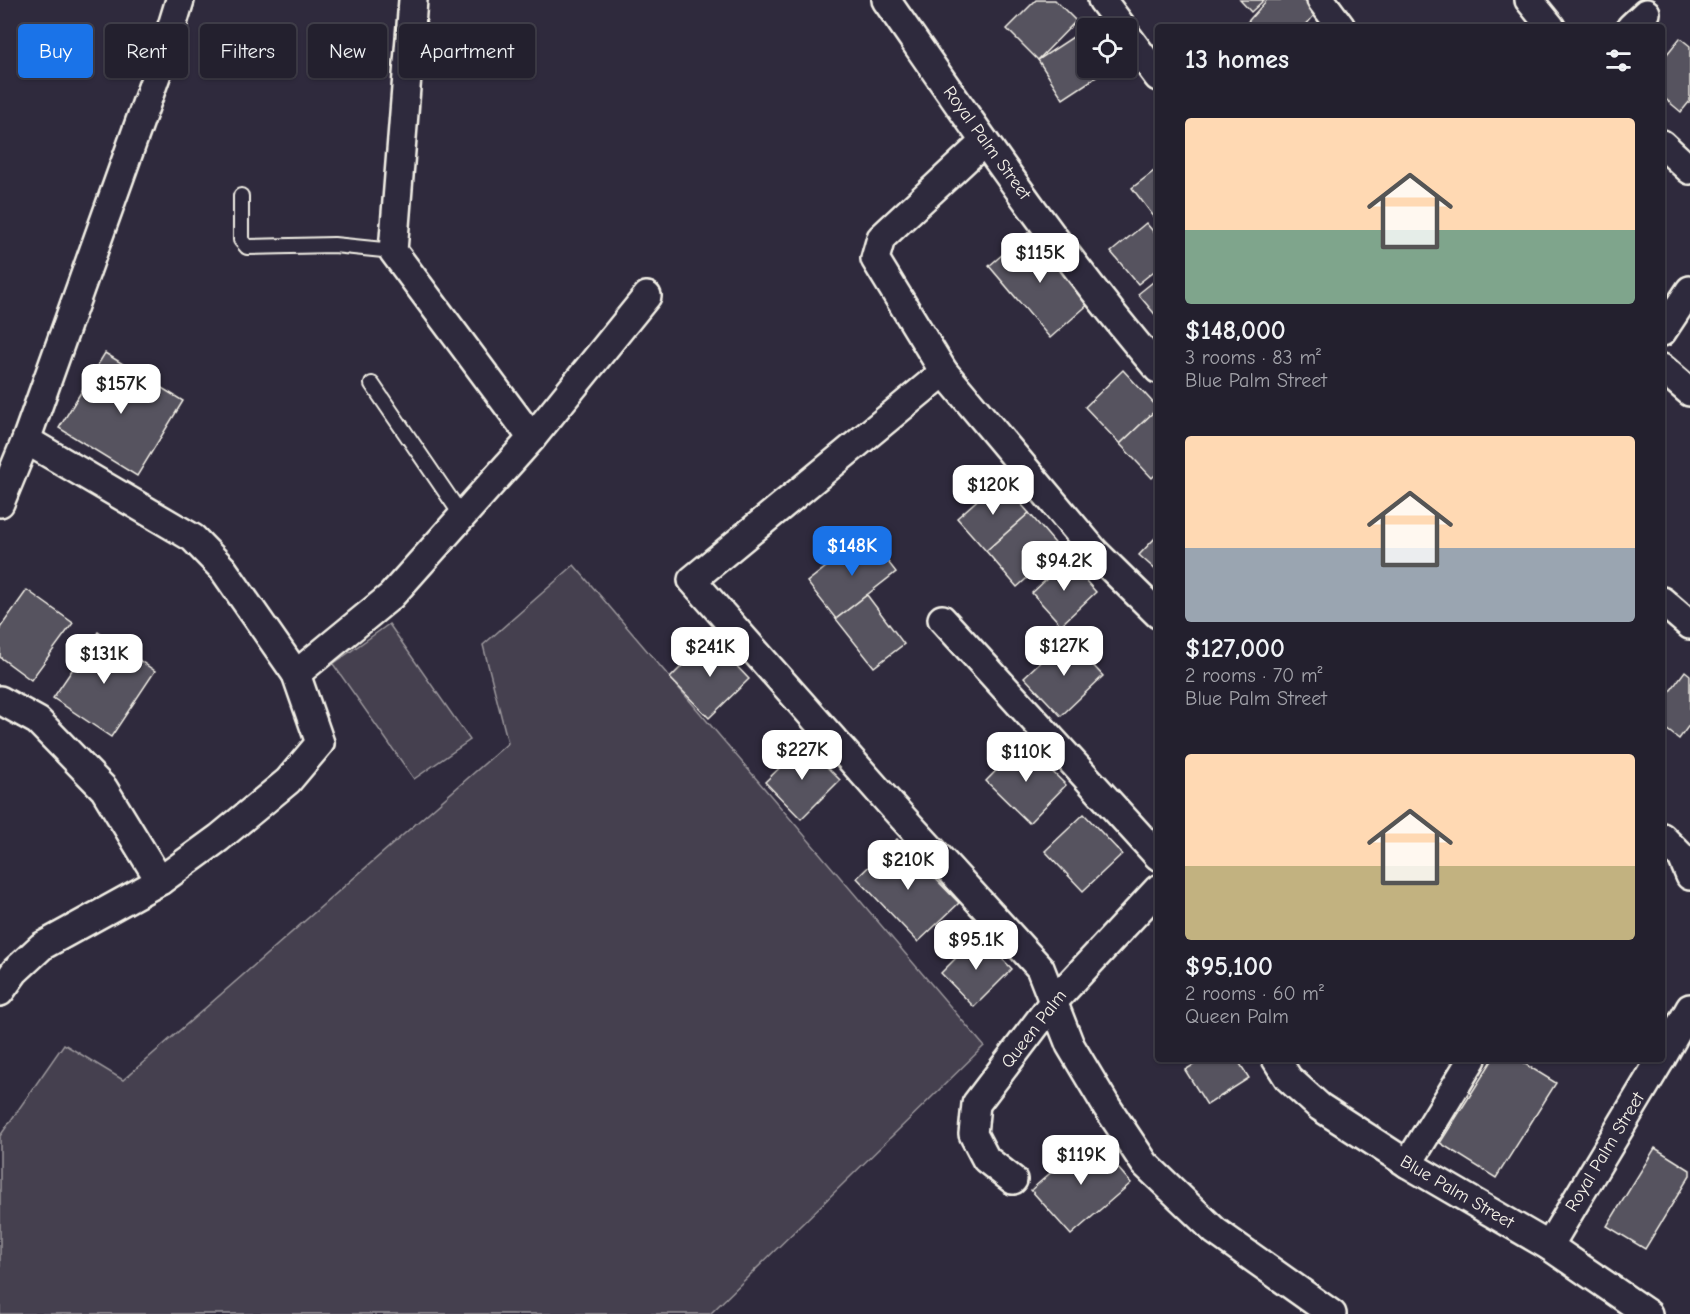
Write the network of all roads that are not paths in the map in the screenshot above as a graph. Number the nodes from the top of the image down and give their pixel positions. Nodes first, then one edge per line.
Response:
1 (180, 0) edge
2 (413, 0) edge
3 (886, 0) edge
4 (1102, 0) edge
5 (1321, 0) edge
6 (1529, 0) edge
7 (1116, 18) edge
8 (1339, 24) edge
9 (1549, 24) edge
10 (1137, 49) edge
11 (1155, 73) edge
12 (984, 141) junction
13 (1665, 147) edge
14 (1690, 170) edge
15 (241, 196) dead end
16 (393, 251) junction
17 (1690, 290) edge
18 (648, 296) dead end
19 (1665, 328) edge
20 (1155, 366) edge
21 (1665, 371) edge
22 (944, 372) junction
23 (372, 384) dead end
24 (1690, 392) edge
25 (532, 438) junction
26 (26, 440) junction
27 (0, 502) edge
28 (462, 516) junction
29 (1665, 604) edge
30 (1155, 611) edge
31 (942, 619) dead end
32 (1690, 625) edge
33 (296, 674) junction
34 (0, 700) edge
35 (1665, 840) edge
36 (1155, 853) edge
37 (1690, 876) edge
38 (160, 881) junction
39 (1155, 892) edge
40 (0, 992) edge
41 (1054, 1001) junction
42 (1690, 1008) edge
43 (1665, 1053) edge
44 (1278, 1062) edge
45 (1470, 1062) edge
46 (1660, 1062) edge
47 (1408, 1164) junction
48 (1012, 1180) dead end
49 (1549, 1246) junction
50 (1332, 1314) edge
51 (1648, 1314) edge

1 - 26 street
2 - 16 street
3 - 12 street, Royal Palm Street
4 - 7 street
5 - 8 street
6 - 9 street
10 - 11 street
12 - 20 street, Royal Palm Street
12 - 22 street
13 - 14 street
15 - 16 lane
16 - 25 street
17 - 19 street
18 - 25 street
21 - 24 street
22 - 30 street
22 - 41 street
23 - 28 lane
25 - 28 street
26 - 27 street
26 - 33 street
28 - 33 street
29 - 32 street
31 - 36 street
33 - 38 street
34 - 38 street
35 - 37 street
38 - 40 street
39 - 41 street, Queen Palm
41 - 48 street, Queen Palm
41 - 50 street
42 - 43 street, Royal Palm Street
44 - 47 street, Blue Palm Street
45 - 47 street
46 - 49 street, Royal Palm Street
47 - 49 street, Blue Palm Street
49 - 51 street, Blue Palm Street

